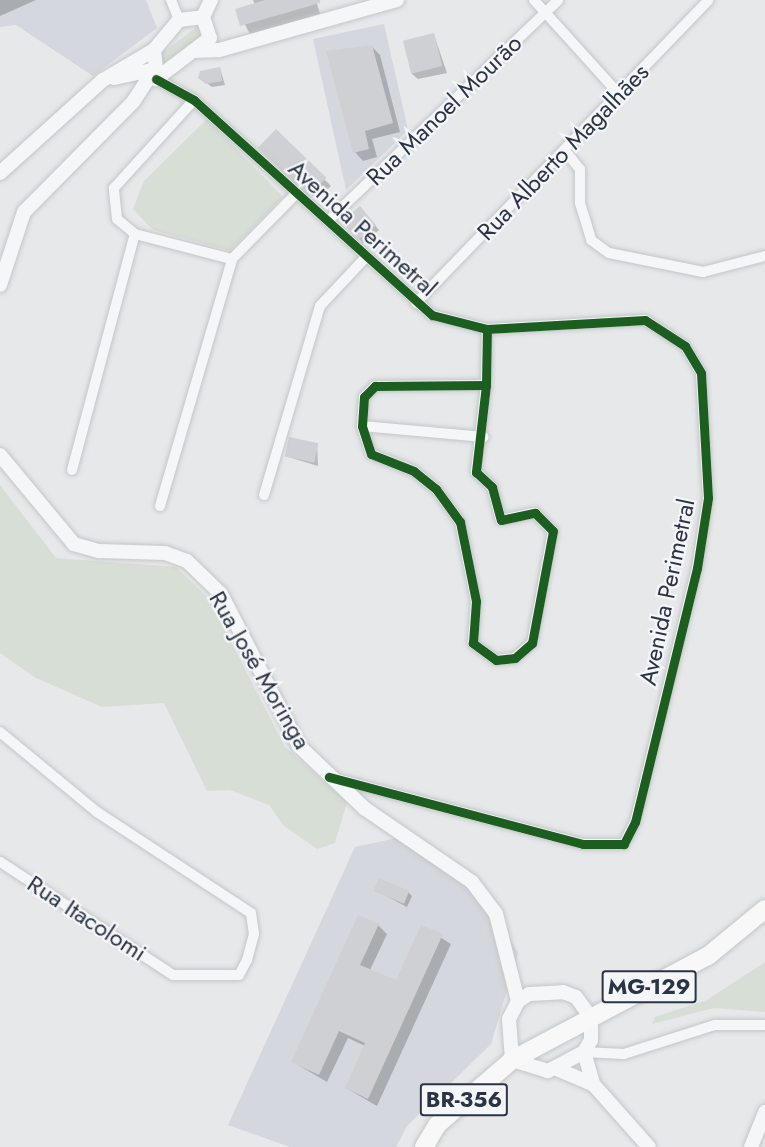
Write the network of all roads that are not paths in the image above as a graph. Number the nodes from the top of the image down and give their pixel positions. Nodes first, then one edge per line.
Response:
1 (171, 0) edge
2 (211, 0) edge
3 (369, 0) edge
4 (397, 0) edge
5 (534, 0) edge
6 (558, 0) edge
7 (709, 0) edge
8 (545, 14) junction
9 (349, 16) junction
10 (203, 17) junction
11 (179, 20) junction
12 (214, 44) junction
13 (154, 50) junction
14 (154, 75) junction
15 (103, 80) junction
16 (619, 94) junction
17 (194, 100) junction
18 (566, 152) junction
19 (0, 173) edge
20 (295, 195) junction
21 (330, 219) junction
22 (135, 234) junction
23 (765, 256) edge
24 (365, 258) junction
25 (232, 259) junction
26 (0, 285) edge
27 (416, 303) junction
28 (487, 329) junction
29 (486, 385) junction
30 (362, 426) junction
31 (484, 437) junction
32 (0, 455) edge
33 (72, 470) dead end
34 (264, 495) dead end
35 (160, 506) dead end
36 (0, 732) edge
37 (329, 777) junction
38 (0, 861) edge
39 (765, 909) edge
40 (518, 1001) junction
41 (591, 1018) junction
42 (765, 1025) edge
43 (584, 1052) junction
44 (512, 1060) junction
45 (557, 1069) junction
46 (593, 1084) junction
47 (764, 1118) edge
48 (424, 1147) edge
49 (649, 1147) edge
50 (751, 1147) edge

1 - 11 street
2 - 10 street
3 - 9 street
4 - 9 street
5 - 8 street
6 - 8 street, Rua Manoel Mourão
7 - 16 street, Rua Alberto Magalhães
8 - 16 street
8 - 21 street, Rua Manoel Mourão
9 - 12 street
10 - 11 street
10 - 12 street
11 - 13 street
12 - 14 street
13 - 14 street
13 - 15 street
14 - 15 street
14 - 17 street, Avenida Perimetral
14 - 26 street
15 - 19 street
16 - 18 street, Rua Alberto Magalhães
17 - 20 street, Avenida Perimetral
17 - 22 street
18 - 23 street
18 - 27 street, Rua Alberto Magalhães
20 - 21 street, Avenida Perimetral
20 - 25 street
21 - 24 street, Avenida Perimetral
22 - 25 street
22 - 33 street
24 - 27 street, Avenida Perimetral
24 - 34 street
25 - 35 street
27 - 28 street, Avenida Perimetral
28 - 29 street
28 - 37 street, Avenida Perimetral
29 - 30 street
29 - 31 street
30 - 31 street
30 - 31 street
32 - 37 street, Rua José Moringa
36 - 38 street, Rua Itacolomi
37 - 40 street, Rua José Moringa
39 - 41 main road, MG-129
40 - 41 street
40 - 44 street
41 - 43 street
41 - 44 main road, MG-129
42 - 43 street
43 - 45 street
43 - 46 street
44 - 45 street
44 - 48 main road, BR-356
45 - 46 street
46 - 49 street
47 - 50 street

